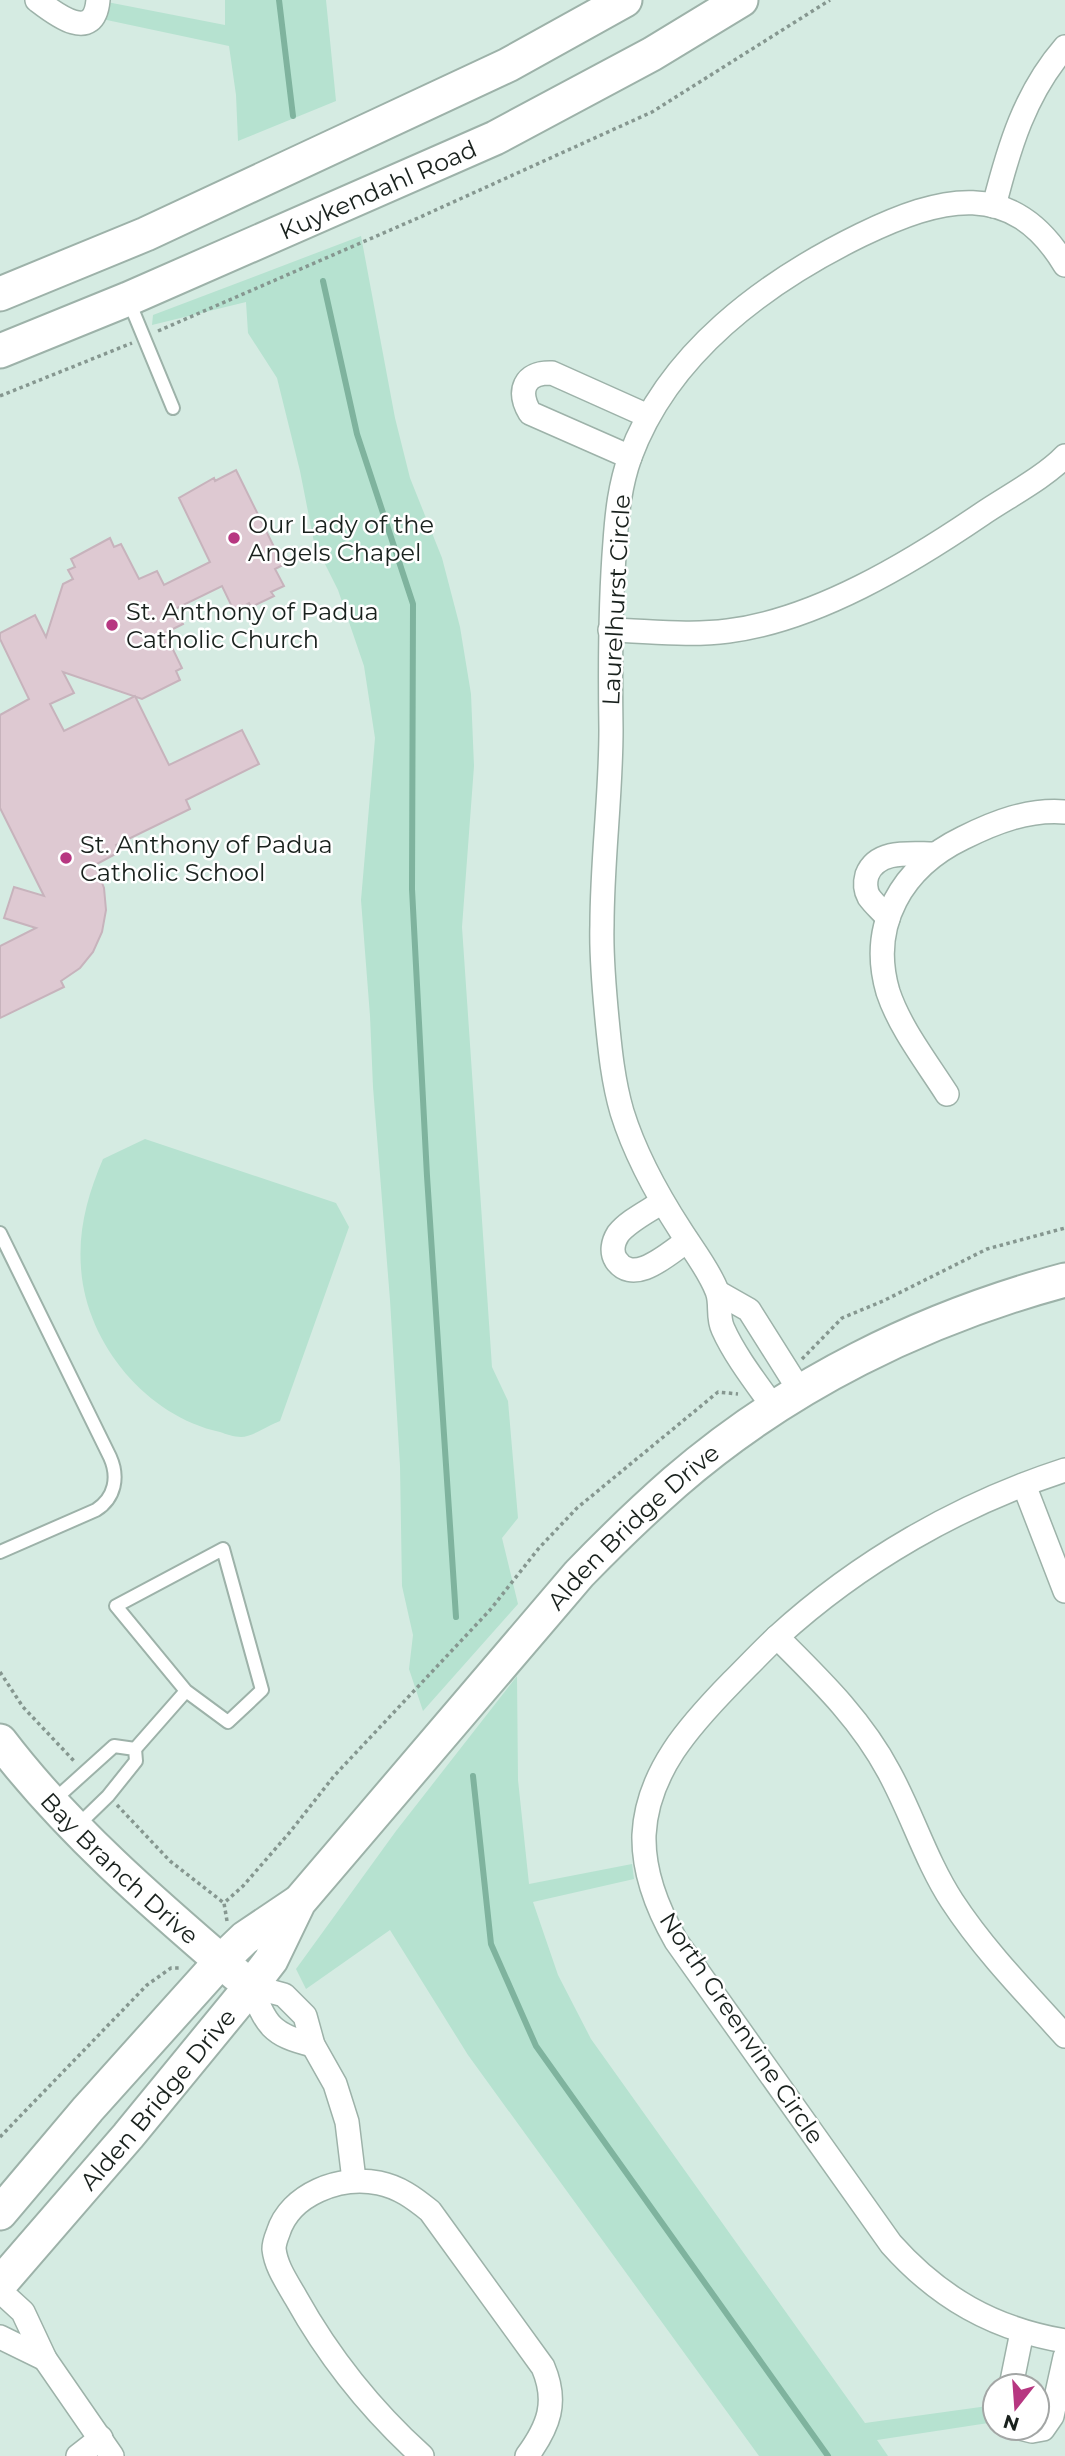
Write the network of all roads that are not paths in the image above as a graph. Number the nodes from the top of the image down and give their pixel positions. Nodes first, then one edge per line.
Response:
1 (37, 0) edge
2 (98, 0) edge
3 (625, 0) edge
4 (741, 0) edge
5 (1065, 47) edge
6 (994, 206) junction
7 (72, 265) junction
8 (1065, 265) edge
9 (0, 294) edge
10 (128, 299) junction
11 (0, 351) edge
12 (173, 408) dead end
13 (648, 416) junction
14 (1065, 456) edge
15 (630, 457) junction
16 (610, 630) junction
17 (1065, 812) edge
18 (933, 854) junction
19 (888, 918) junction
20 (947, 1094) dead end
21 (663, 1202) junction
22 (0, 1233) edge
23 (687, 1241) junction
24 (1065, 1280) edge
25 (719, 1293) junction
26 (787, 1400) junction
27 (1065, 1470) edge
28 (1024, 1485) junction
29 (0, 1552) edge
30 (1065, 1591) edge
31 (778, 1637) junction
32 (186, 1691) junction
33 (0, 1741) edge
34 (135, 1749) junction
35 (52, 1801) junction
36 (76, 1828) junction
37 (299, 1902) junction
38 (214, 1956) junction
39 (250, 1986) junction
40 (1065, 2036) edge
41 (354, 2180) junction
42 (0, 2213) edge
43 (0, 2284) edge
44 (0, 2291) edge
45 (1022, 2332) junction
46 (0, 2337) edge
47 (1065, 2341) edge
48 (1065, 2357) edge
49 (45, 2359) junction
50 (1014, 2372) edge
51 (1051, 2417) edge
52 (107, 2447) edge
53 (78, 2456) edge
54 (422, 2456) edge
55 (527, 2456) edge

1 - 2 street
3 - 7 street
4 - 10 street, Kuykendahl Road
5 - 6 street
6 - 8 street, Laurelhurst Circle
6 - 13 street, Laurelhurst Circle
7 - 9 street
7 - 10 street
10 - 11 street, Kuykendahl Road
10 - 12 lane
13 - 15 street, Laurelhurst Circle
13 - 15 street
14 - 16 street
15 - 16 street, Laurelhurst Circle
16 - 21 street, Laurelhurst Circle
17 - 18 street
18 - 19 street
18 - 19 street
19 - 20 street
21 - 23 street, Laurelhurst Circle
21 - 23 street
22 - 29 lane
23 - 25 street, Laurelhurst Circle
24 - 26 street, Alden Bridge Drive
25 - 26 street, Laurelhurst Circle
25 - 26 street, Laurelhurst Circle
26 - 37 street, Alden Bridge Drive
27 - 28 street, North Greenvine Circle
28 - 30 street
28 - 31 street, North Greenvine Circle
31 - 40 street
31 - 45 street, North Greenvine Circle
32 - 32 lane
32 - 34 lane
33 - 35 street, Bay Branch Drive
34 - 35 lane
34 - 36 lane
35 - 36 street, Bay Branch Drive
36 - 38 street, Bay Branch Drive
37 - 38 street, Alden Bridge Drive
37 - 39 street, Alden Bridge Drive
38 - 39 street, Bay Branch Drive
38 - 42 street, Alden Bridge Drive
39 - 41 street
39 - 43 street, Alden Bridge Drive
41 - 54 street
41 - 55 street
44 - 49 street
45 - 47 street, North Greenvine Circle
45 - 50 street
46 - 49 street
48 - 51 street
49 - 52 street
52 - 53 street

